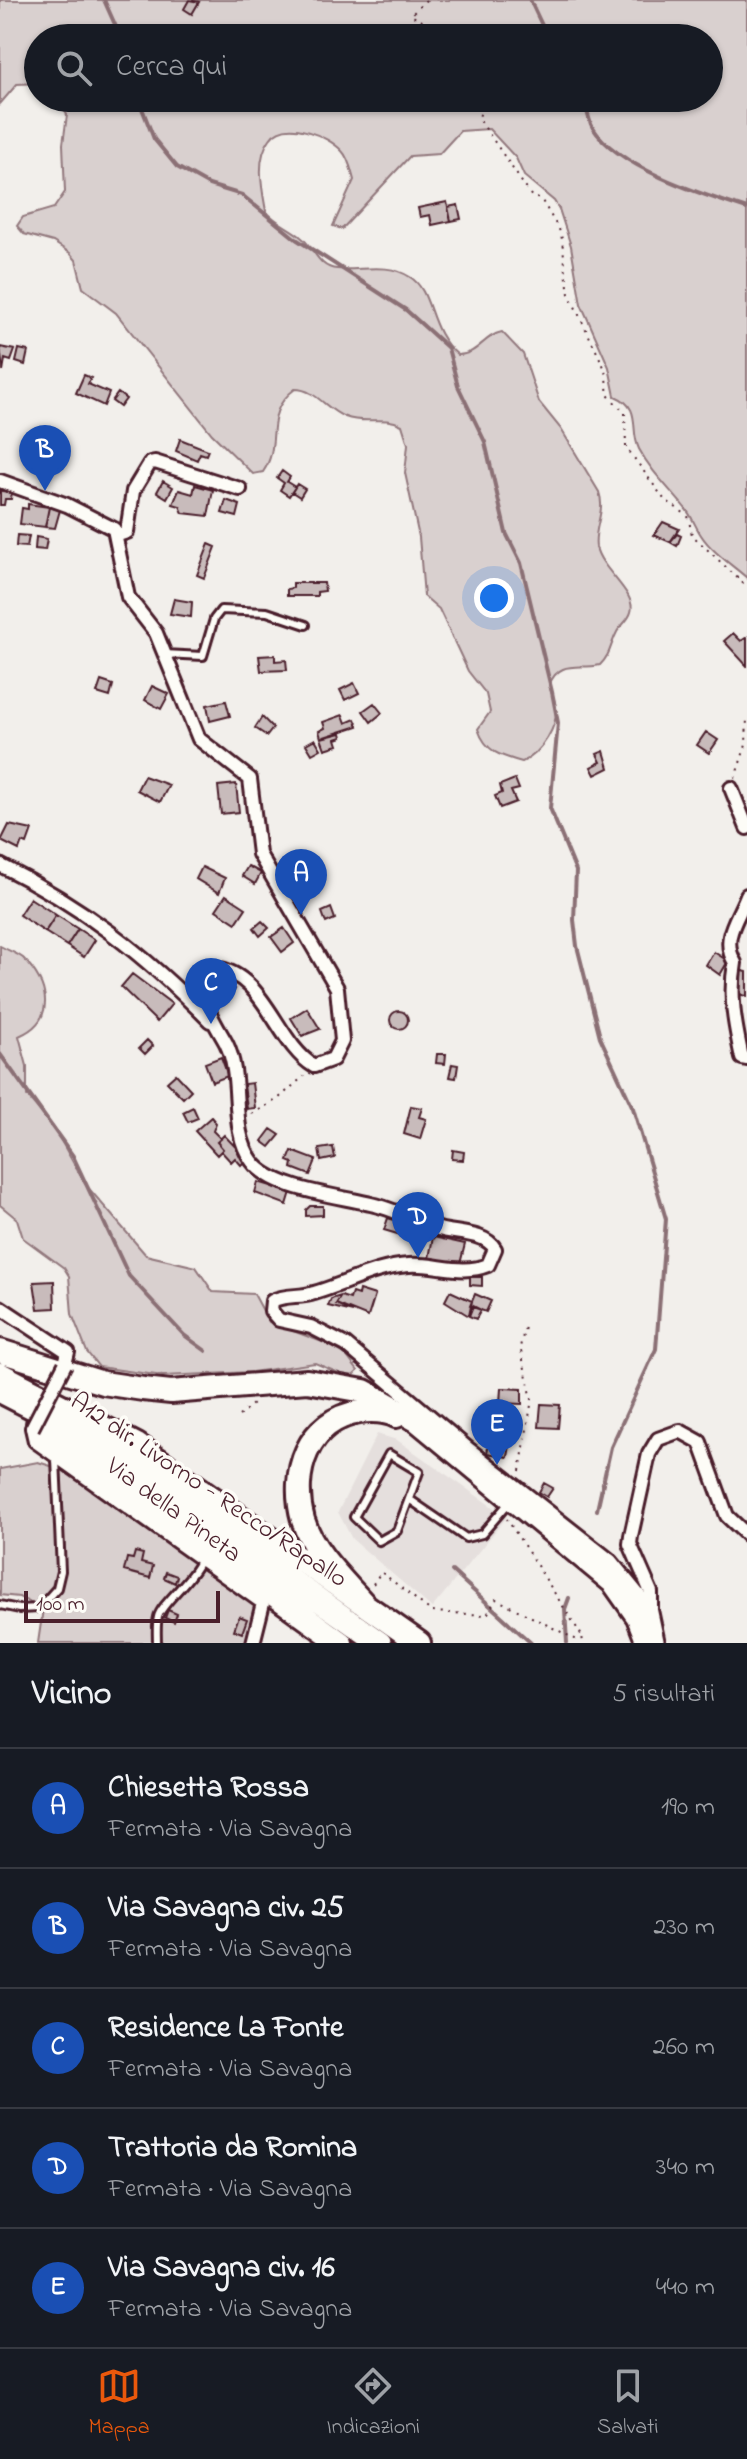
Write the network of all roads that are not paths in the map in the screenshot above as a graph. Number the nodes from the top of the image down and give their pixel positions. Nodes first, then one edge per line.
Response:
1 (0, 481) edge
2 (240, 489) dead end
3 (118, 535) junction
4 (306, 625) dead end
5 (164, 654) junction
6 (731, 788) road end
7 (747, 828) edge
8 (0, 865) edge
9 (747, 895) edge
10 (218, 1029) junction
11 (747, 1059) edge
12 (0, 1307) edge
13 (0, 1351) edge
14 (0, 1374) edge
15 (0, 1391) edge
16 (0, 1400) edge
17 (56, 1455) junction
18 (409, 1499) junction
19 (505, 1508) junction
20 (747, 1535) edge
21 (200, 1561) junction
22 (366, 1597) junction
23 (0, 1605) edge
24 (651, 1610) junction
25 (157, 1643) edge
26 (253, 1643) edge
27 (341, 1643) edge
28 (380, 1643) edge
29 (419, 1643) edge
30 (640, 1643) edge
31 (648, 1643) edge
32 (658, 1643) edge

1 - 3 street
2 - 3 street
3 - 5 street
4 - 5 lane
5 - 10 street
6 - 7 street
8 - 10 street
9 - 11 street
10 - 24 street
12 - 17 street, Via della Pineta, bridge
13 - 31 highway
14 - 22 highway
15 - 28 highway, A12 dir. Livorno - Recco/Rapallo
16 - 27 highway
17 - 21 street, Via della Pineta
17 - 23 lane
18 - 18 lane
18 - 19 lane
19 - 22 highway
19 - 30 highway
20 - 24 street
21 - 25 lane
21 - 26 street, Via della Pineta
22 - 29 highway
24 - 32 street

